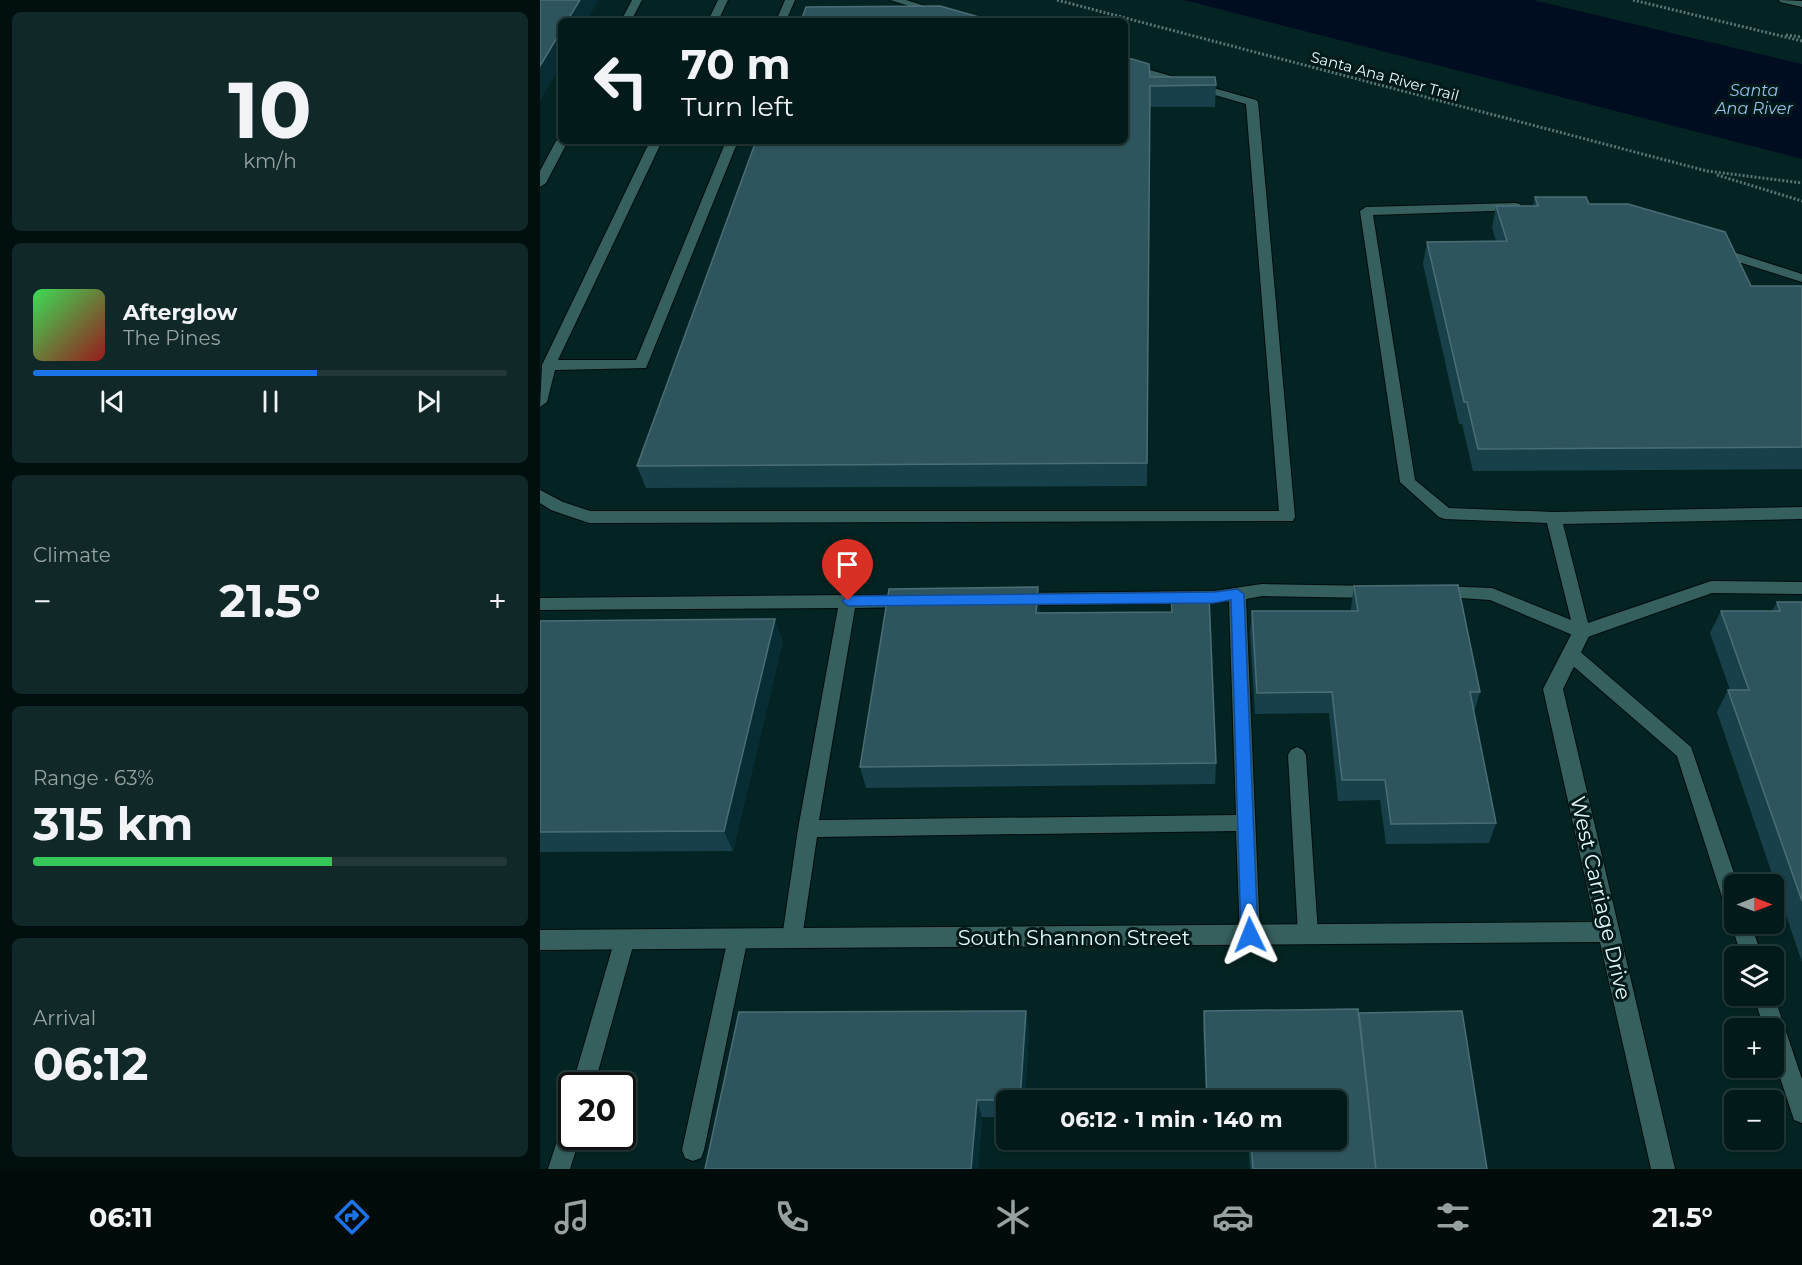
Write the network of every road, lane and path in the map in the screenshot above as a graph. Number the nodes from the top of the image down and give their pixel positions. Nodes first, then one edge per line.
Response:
1 (637, 0) edge
2 (723, 0) edge
3 (790, 0) edge
4 (895, 0) edge
5 (1057, 0) edge
6 (1633, 0) edge
7 (1784, 0) edge
8 (1802, 4) edge
9 (628, 18) edge
10 (714, 18) edge
11 (782, 18) edge
12 (958, 18) edge
13 (1125, 18) edge
14 (1128, 19) edge
15 (1770, 33) junction
16 (1802, 37) edge
17 (1802, 41) edge
18 (1128, 67) edge
19 (560, 144) edge
20 (655, 144) edge
21 (731, 144) edge
22 (1707, 171) junction
23 (540, 183) edge
24 (1802, 183) edge
25 (1802, 201) edge
26 (1532, 207) edge
27 (1702, 246) edge
28 (1802, 278) edge
29 (549, 365) junction
30 (540, 402) edge
31 (540, 496) edge
32 (1802, 513) edge
33 (1554, 518) junction
34 (1802, 588) edge
35 (1394, 592) edge
36 (1417, 592) edge
37 (1237, 594) junction
38 (919, 600) edge
39 (1002, 600) edge
40 (848, 601) junction
41 (540, 604) edge
42 (1582, 632) junction
43 (1571, 654) junction
44 (1297, 754) dead end
45 (1246, 823) junction
46 (808, 829) junction
47 (1725, 874) edge
48 (1609, 932) junction
49 (1308, 934) junction
50 (1250, 935) junction
51 (738, 938) junction
52 (792, 938) junction
53 (624, 939) junction
54 (540, 940) edge
55 (1767, 1006) edge
56 (587, 1072) edge
57 (1802, 1112) edge
58 (565, 1150) edge
59 (693, 1150) dead end
60 (560, 1169) edge
61 (1663, 1169) edge

1 - 9 lane
2 - 10 lane
3 - 11 lane
4 - 12 lane
5 - 13 path, Santa Ana River Trail
6 - 15 path
7 - 8 lane
14 - 22 path, Santa Ana River Trail
15 - 16 path
15 - 17 path
18 - 31 lane
19 - 23 lane
20 - 29 lane
21 - 29 lane
22 - 24 path, Santa Ana River Trail
22 - 25 path, Santa Ana River Trail
26 - 33 lane
27 - 28 lane
29 - 30 lane
32 - 33 lane
33 - 42 lane
34 - 42 lane
35 - 37 lane
36 - 42 lane
37 - 39 lane
37 - 45 lane
38 - 40 lane
40 - 41 lane
40 - 46 lane
42 - 43 street, West Carriage Drive
43 - 47 lane
43 - 48 street, West Carriage Drive
44 - 49 lane
45 - 46 lane
45 - 50 lane
46 - 52 lane
48 - 49 street, South Shannon Street
48 - 61 street, West Carriage Drive
49 - 50 street, South Shannon Street
50 - 52 street, South Shannon Street
51 - 52 street, South Shannon Street
51 - 53 street, South Shannon Street
51 - 59 lane
53 - 54 street, South Shannon Street
53 - 56 lane
55 - 57 lane
58 - 60 lane

